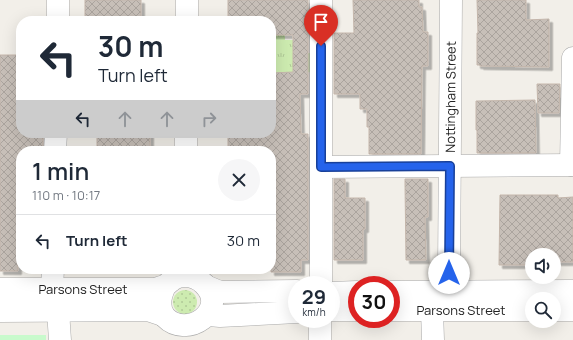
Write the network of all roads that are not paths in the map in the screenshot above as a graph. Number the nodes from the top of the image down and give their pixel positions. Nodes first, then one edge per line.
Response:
1 (58, 0) edge
2 (187, 0) edge
3 (321, 0) edge
4 (451, 0) edge
5 (58, 16) edge
6 (187, 16) edge
7 (573, 58) edge
8 (572, 165) edge
9 (450, 166) junction
10 (321, 167) junction
11 (182, 274) edge
12 (189, 274) edge
13 (321, 276) edge
14 (52, 279) edge
15 (165, 286) junction
16 (208, 287) junction
17 (0, 289) edge
18 (288, 291) edge
19 (446, 291) junction
20 (573, 291) edge
21 (400, 292) edge
22 (400, 310) edge
23 (432, 310) junction
24 (525, 310) edge
25 (561, 310) edge
26 (573, 310) edge
27 (0, 311) edge
28 (58, 311) junction
29 (288, 312) edge
30 (163, 315) junction
31 (209, 315) junction
32 (320, 328) edge
33 (188, 334) edge
34 (60, 340) edge
35 (320, 340) edge
36 (433, 340) edge

1 - 5 street
2 - 6 street
3 - 10 street
4 - 9 street, Nottingham Street
7 - 8 street
8 - 9 street
9 - 10 street
9 - 19 street, Nottingham Street
10 - 13 street
11 - 15 street
12 - 16 street
14 - 15 street, Parsons Street
14 - 17 street, Parsons Street
14 - 28 street
15 - 30 street
16 - 18 street
16 - 31 street
19 - 20 street, Parsons Street
19 - 21 street, Parsons Street
19 - 23 street, Nottingham Street
22 - 23 street, Parsons Street
23 - 24 street, Parsons Street
23 - 36 street
25 - 26 street
27 - 28 street, Parsons Street
28 - 30 street, Parsons Street
28 - 34 street
29 - 31 street
30 - 33 street
31 - 33 street
32 - 35 street

